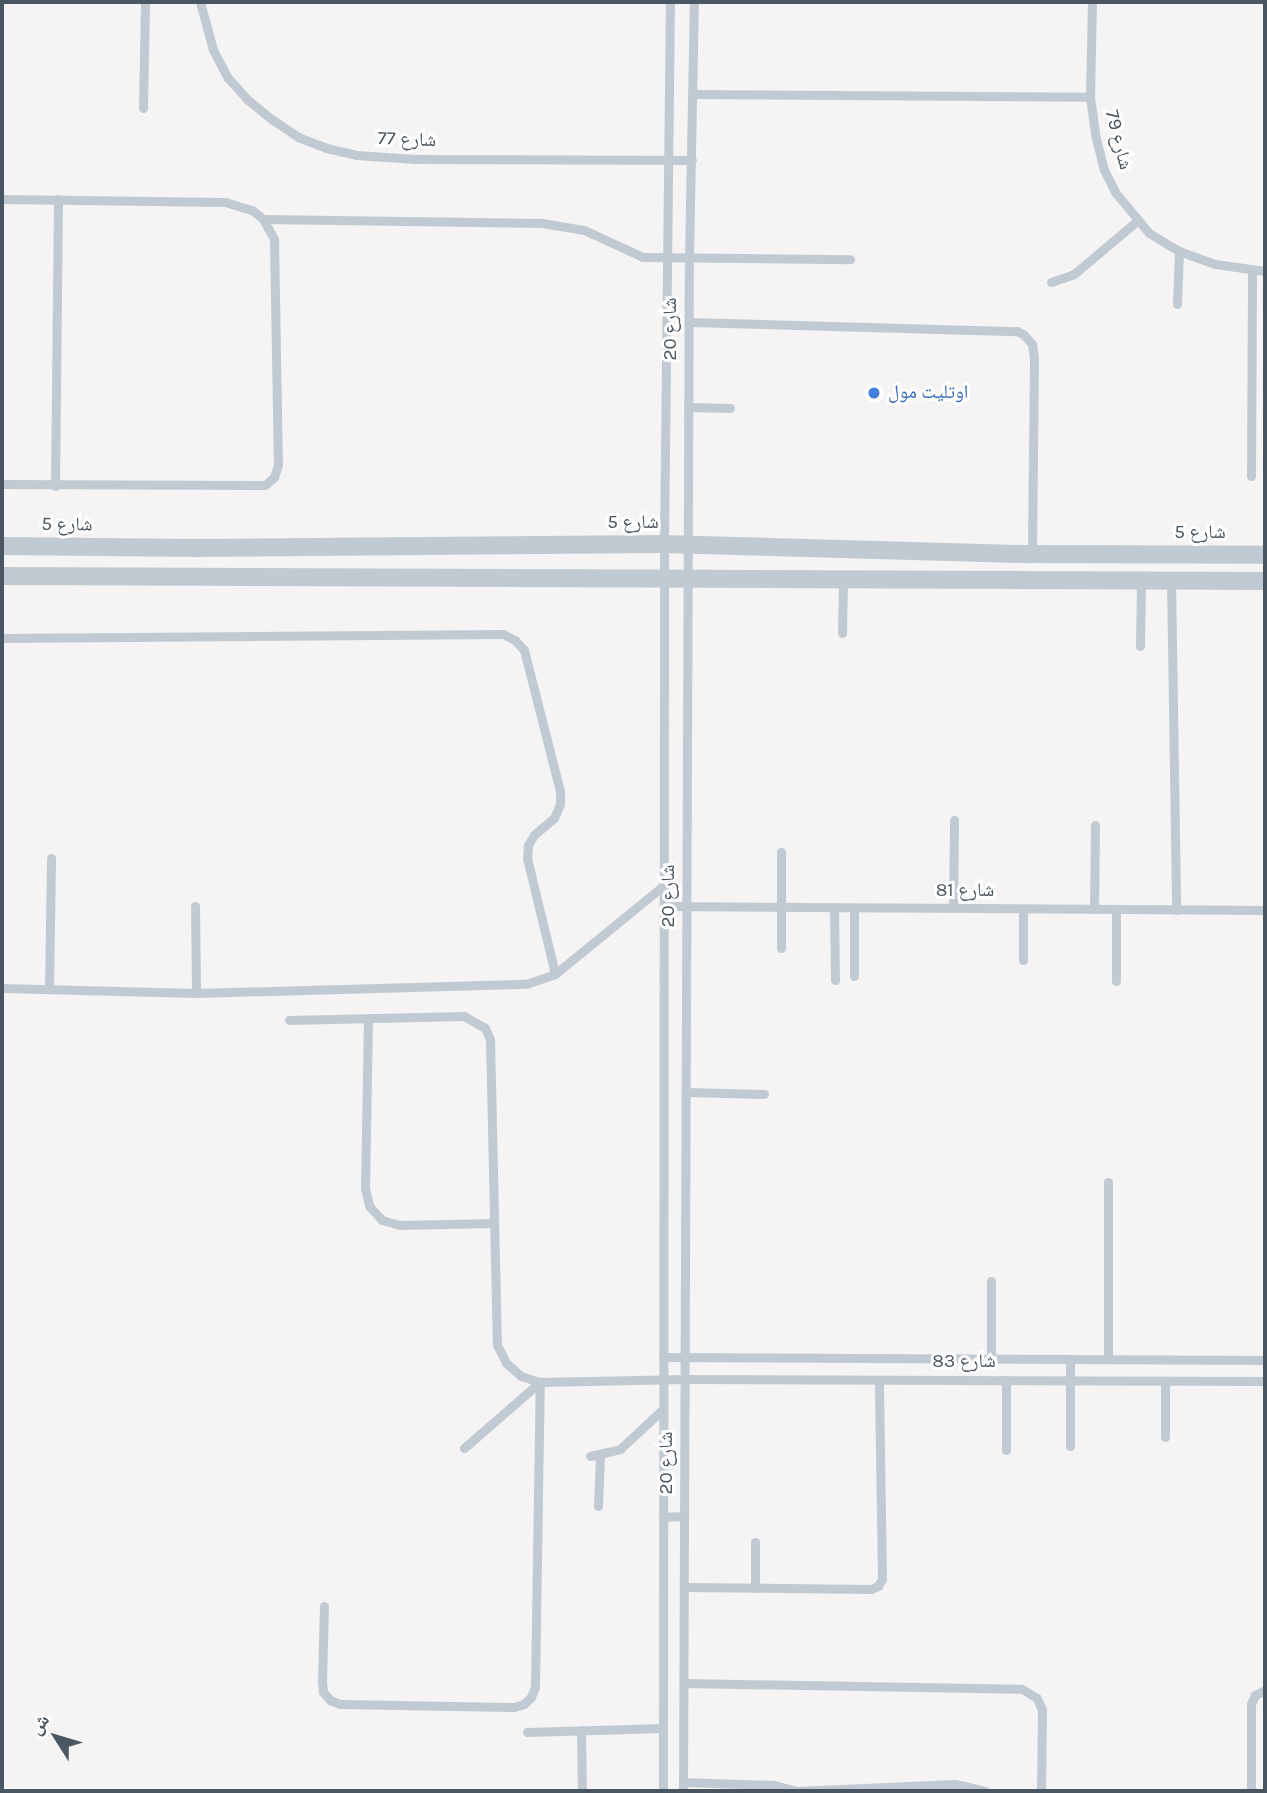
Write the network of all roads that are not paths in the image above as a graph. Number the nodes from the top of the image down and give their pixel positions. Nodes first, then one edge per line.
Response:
1 (145, 2) edge
2 (200, 2) edge
3 (670, 2) edge
4 (694, 2) edge
5 (1092, 2) edge
6 (694, 94) junction
7 (1090, 97) junction
8 (143, 108) dead end
9 (669, 160) junction
10 (692, 160) junction
11 (2, 199) edge
12 (58, 199) junction
13 (263, 219) junction
14 (1137, 220) junction
15 (1179, 251) junction
16 (667, 257) junction
17 (689, 257) junction
18 (850, 259) dead end
19 (1252, 270) junction
20 (1265, 271) edge
21 (1051, 282) dead end
22 (1177, 304) dead end
23 (689, 322) junction
24 (688, 407) junction
25 (730, 408) dead end
26 (1251, 476) dead end
27 (2, 484) edge
28 (55, 486) junction
29 (664, 544) junction
30 (688, 544) junction
31 (2, 546) edge
32 (1032, 554) junction
33 (1265, 555) edge
34 (2, 576) edge
35 (664, 579) junction
36 (688, 579) junction
37 (843, 579) junction
38 (1141, 580) junction
39 (1171, 580) junction
40 (1265, 581) edge
41 (842, 633) dead end
42 (2, 638) edge
43 (1140, 646) dead end
44 (954, 820) dead end
45 (1095, 825) dead end
46 (781, 852) dead end
47 (51, 858) dead end
48 (664, 884) junction
49 (195, 906) dead end
50 (664, 906) junction
51 (687, 906) junction
52 (781, 907) junction
53 (834, 907) junction
54 (854, 908) junction
55 (953, 908) junction
56 (1023, 909) junction
57 (1094, 909) junction
58 (1116, 909) junction
59 (1177, 909) junction
60 (1265, 910) edge
61 (781, 948) dead end
62 (1023, 960) dead end
63 (555, 974) junction
64 (854, 976) dead end
65 (835, 980) dead end
66 (1116, 981) dead end
67 (2, 988) edge
68 (49, 989) junction
69 (196, 993) junction
70 (368, 1018) junction
71 (289, 1020) dead end
72 (686, 1092) junction
73 (764, 1094) dead end
74 (1108, 1182) dead end
75 (494, 1223) junction
76 (991, 1281) dead end
77 (663, 1357) junction
78 (685, 1357) junction
79 (991, 1358) junction
80 (1070, 1359) junction
81 (1108, 1359) junction
82 (1265, 1360) edge
83 (663, 1379) junction
84 (685, 1379) junction
85 (879, 1380) junction
86 (1006, 1380) junction
87 (1070, 1380) junction
88 (1165, 1381) junction
89 (1265, 1381) edge
90 (540, 1382) junction
91 (663, 1409) junction
92 (1165, 1437) dead end
93 (1070, 1446) dead end
94 (464, 1448) dead end
95 (1006, 1450) dead end
96 (598, 1506) dead end
97 (684, 1516) junction
98 (663, 1517) junction
99 (755, 1542) dead end
100 (684, 1587) junction
101 (755, 1588) junction
102 (324, 1606) dead end
103 (684, 1683) junction
104 (1265, 1690) edge
105 (663, 1728) junction
106 (581, 1730) junction
107 (527, 1732) dead end
108 (683, 1786) edge
109 (582, 1791) edge
110 (663, 1791) edge
111 (797, 1791) edge
112 (817, 1791) edge
113 (985, 1791) edge
114 (1041, 1791) edge
115 (1251, 1791) edge

1 - 8 lane
2 - 9 lane, شارع 77
3 - 9 lane, شارع 20
4 - 6 lane, شارع 20
5 - 7 lane, شارع 79
6 - 7 lane
6 - 10 lane, شارع 20
7 - 14 lane, شارع 79
9 - 10 lane, شارع 77
9 - 16 lane, شارع 20
10 - 17 lane, شارع 20
11 - 12 lane
12 - 13 lane
12 - 28 lane
13 - 16 lane
13 - 28 lane
14 - 15 lane, شارع 79
14 - 21 lane
15 - 19 lane, شارع 79
15 - 22 lane
16 - 17 lane
16 - 29 lane, شارع 20
17 - 18 lane
17 - 23 lane, شارع 20
19 - 20 lane, شارع 79
19 - 26 lane
23 - 24 lane, شارع 20
23 - 32 lane
24 - 25 lane
24 - 30 lane, شارع 20
27 - 28 lane
29 - 30 street, شارع 5
29 - 31 street, شارع 5
29 - 35 lane, شارع 20
30 - 32 street, شارع 5
30 - 36 lane, شارع 20
32 - 33 street, شارع 5
34 - 35 street
35 - 36 street
35 - 48 lane, شارع 20
36 - 37 street
36 - 51 lane, شارع 20
37 - 38 street
37 - 41 lane
38 - 39 street
38 - 43 lane
39 - 40 street
39 - 59 lane
42 - 63 lane
44 - 55 lane
45 - 57 lane
46 - 52 lane
47 - 68 lane
48 - 50 lane, شارع 20
48 - 63 lane
49 - 69 lane
50 - 51 lane, شارع 81
50 - 77 lane, شارع 20
51 - 52 lane, شارع 81
51 - 72 lane, شارع 20
52 - 53 lane, شارع 81
52 - 61 lane
53 - 54 lane, شارع 81
53 - 65 lane
54 - 55 lane, شارع 81
54 - 64 lane
55 - 56 lane, شارع 81
56 - 57 lane, شارع 81
56 - 62 lane
57 - 58 lane, شارع 81
58 - 59 lane, شارع 81
58 - 66 lane
59 - 60 lane, شارع 81
63 - 69 lane
67 - 68 lane
68 - 69 lane
70 - 71 lane
70 - 75 lane
70 - 75 lane
72 - 73 lane
72 - 78 lane, شارع 20
74 - 81 lane
75 - 90 lane
76 - 79 lane
77 - 78 lane, شارع 83
77 - 83 lane, شارع 20
78 - 79 lane, شارع 83
78 - 84 lane, شارع 20
79 - 80 lane, شارع 83
80 - 81 lane, شارع 83
80 - 87 lane
81 - 82 lane, شارع 83
83 - 84 lane, شارع 83
83 - 90 lane, شارع 83
83 - 91 lane, شارع 20
84 - 85 lane, شارع 83
84 - 97 lane, شارع 20
85 - 86 lane, شارع 83
85 - 101 lane
86 - 87 lane, شارع 83
86 - 95 lane
87 - 88 lane, شارع 83
87 - 93 lane
88 - 89 lane, شارع 83
88 - 92 lane
90 - 94 lane
90 - 102 lane
91 - 96 lane
91 - 98 lane, شارع 20
97 - 98 lane
97 - 100 lane, شارع 20
98 - 105 lane, شارع 20
99 - 101 lane
100 - 101 lane
100 - 103 lane, شارع 20
103 - 108 lane, شارع 20
103 - 114 lane
104 - 115 lane
105 - 106 lane
105 - 110 lane, شارع 20
106 - 107 lane
106 - 109 lane
108 - 111 lane
111 - 112 lane
112 - 113 lane

